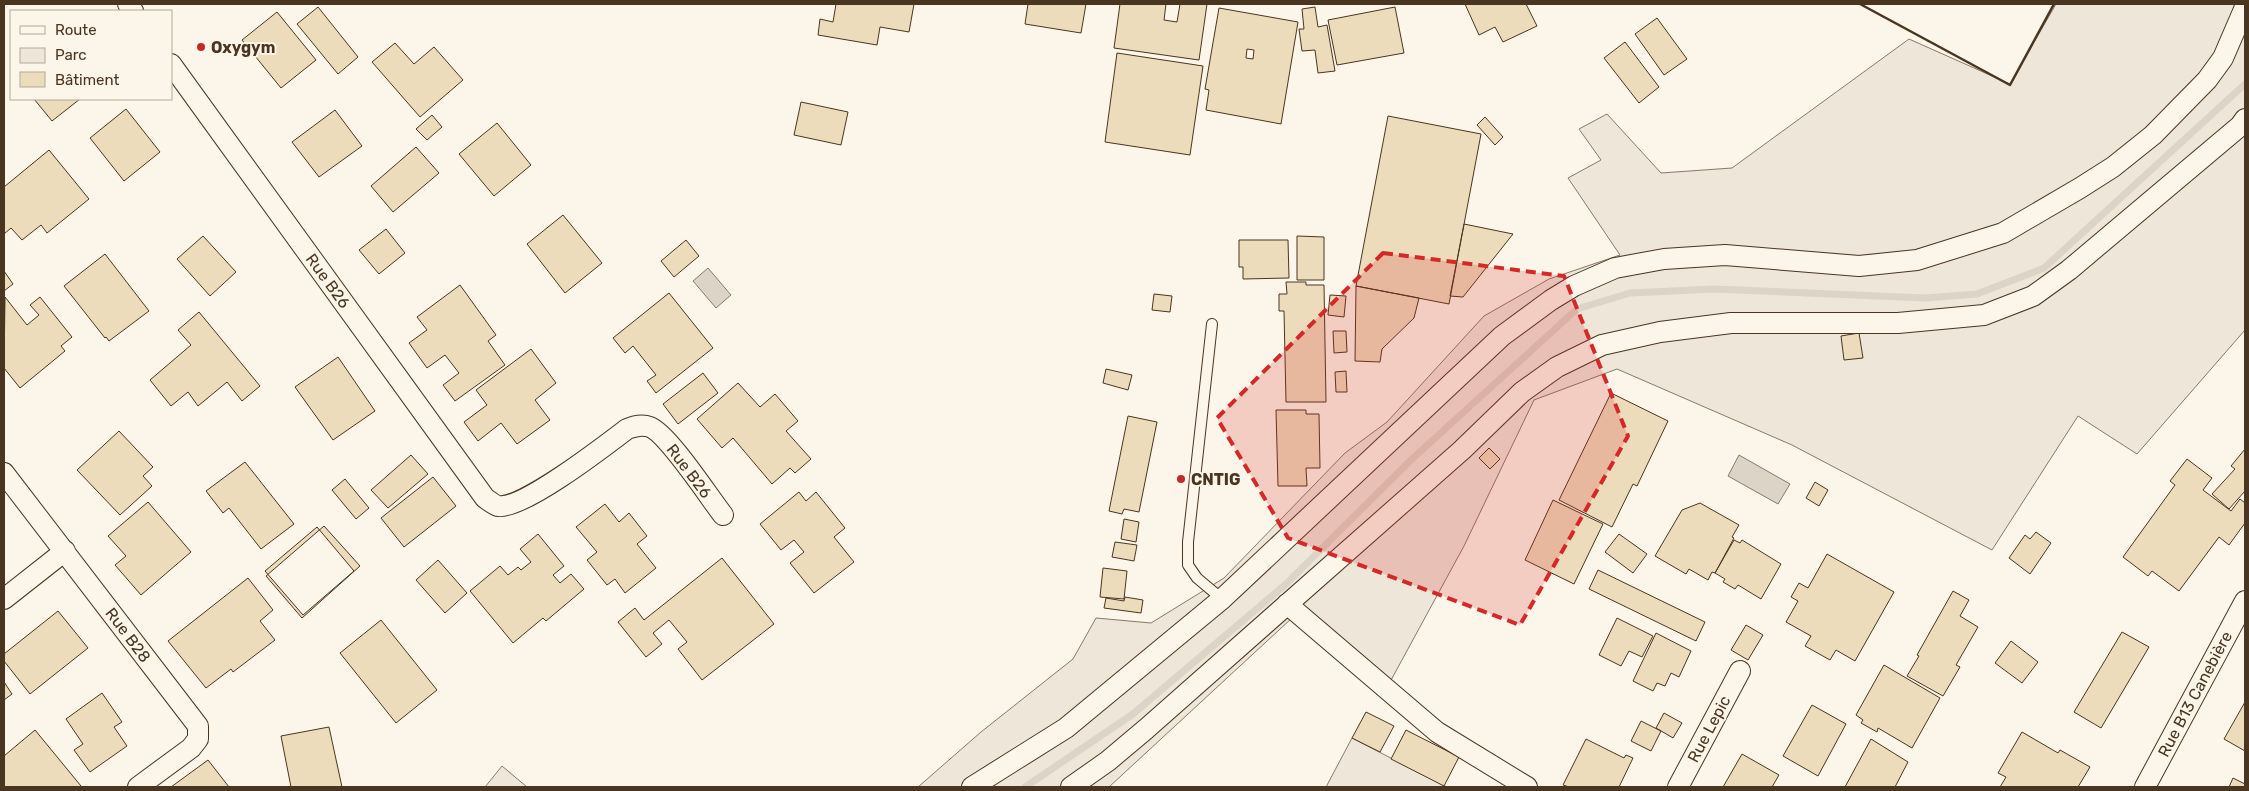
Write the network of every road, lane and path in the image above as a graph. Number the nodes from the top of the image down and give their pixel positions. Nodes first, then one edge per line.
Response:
1 (2245, 7) edge
2 (172, 65) edge
3 (2245, 119) edge
4 (1212, 324) dead end
5 (4, 472) edge
6 (723, 515) dead end
7 (64, 551) junction
8 (4, 599) edge
9 (1222, 599) junction
10 (2245, 601) edge
11 (1287, 604) junction
12 (1740, 672) dead end
13 (138, 787) edge
14 (972, 787) edge
15 (1071, 787) edge
16 (1527, 787) edge
17 (1678, 787) edge
18 (2145, 787) edge

1 - 9 street
2 - 6 street, Rue B26
3 - 11 street
4 - 9 lane
5 - 7 street, Rue B28
7 - 8 street
7 - 13 street, Rue B28
9 - 14 street
10 - 18 street, Rue B13 Canebière
11 - 15 street
11 - 16 street
12 - 17 street, Rue Lepic

